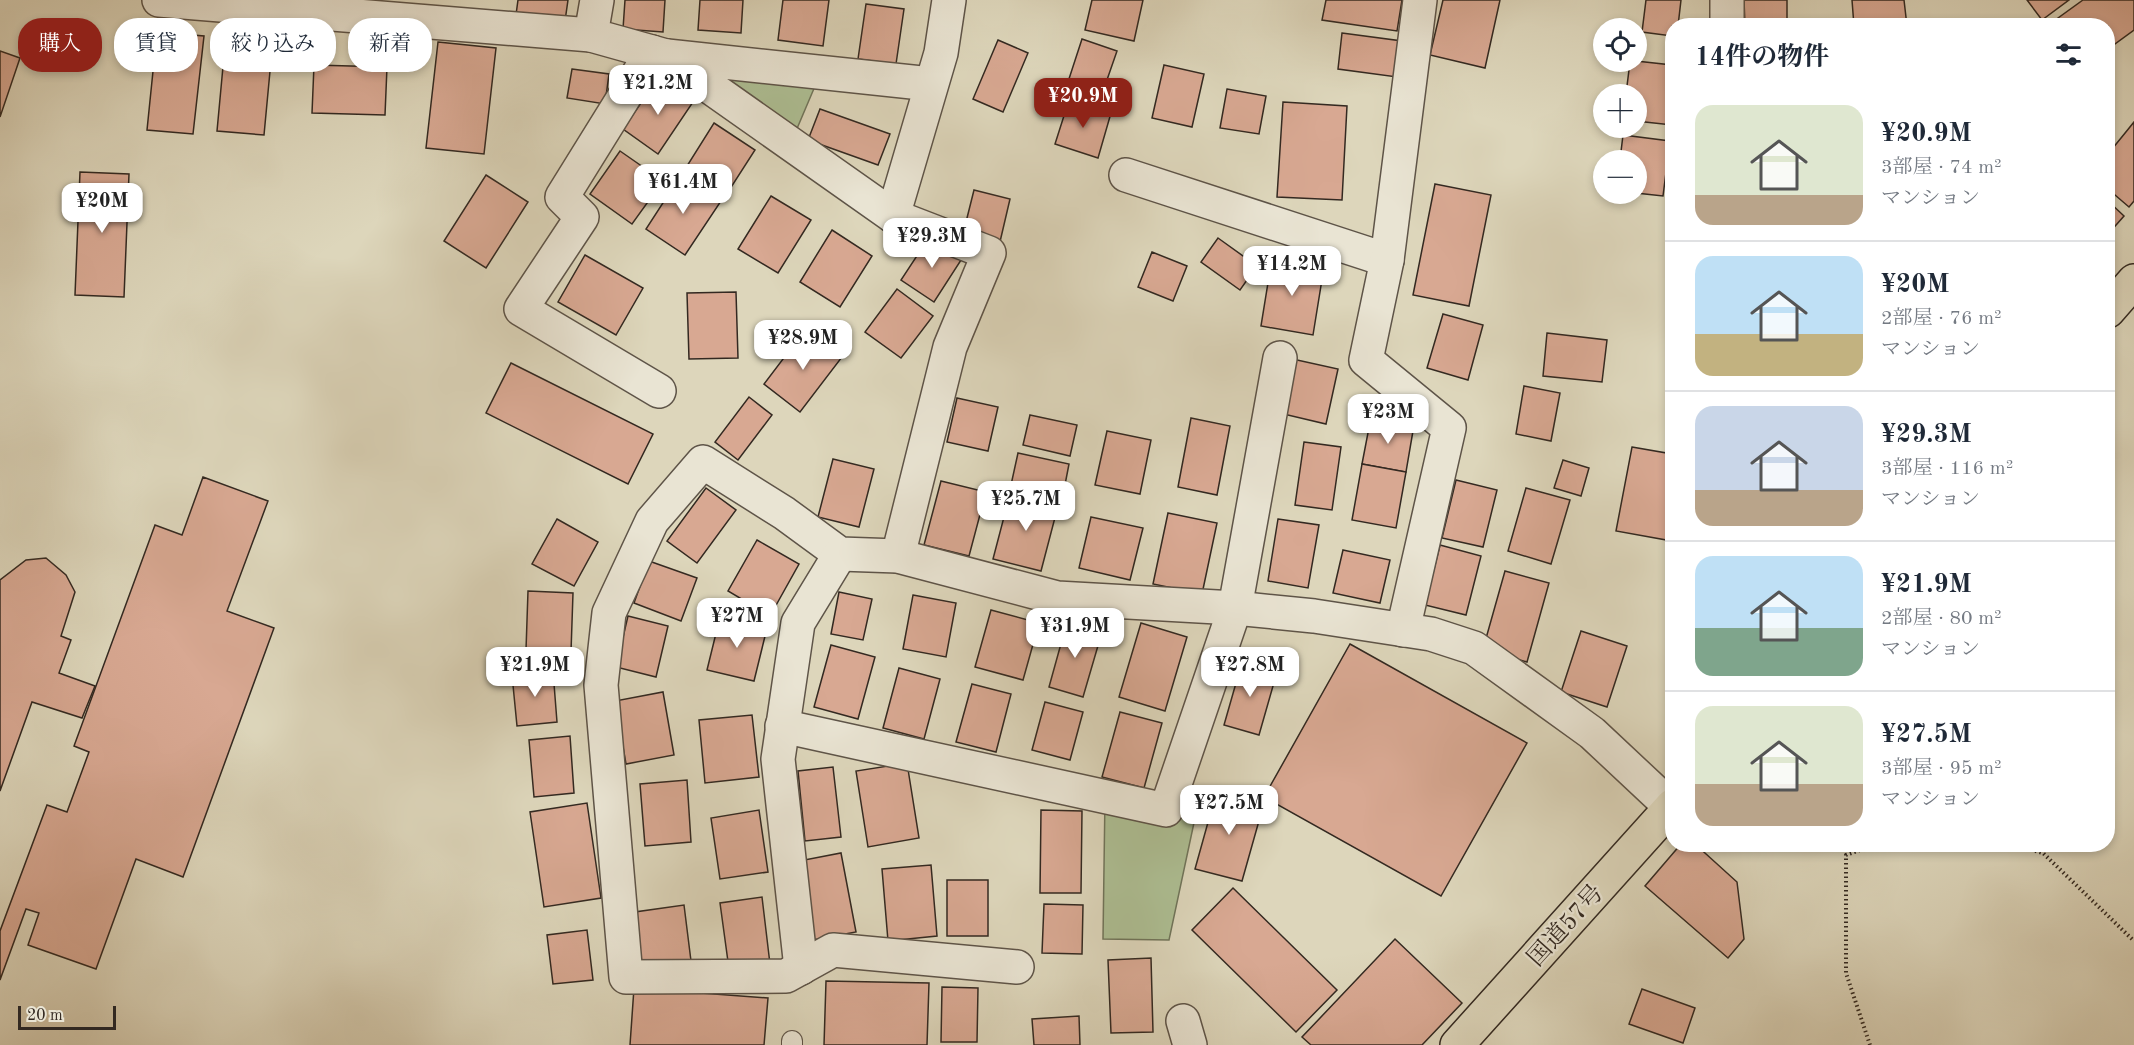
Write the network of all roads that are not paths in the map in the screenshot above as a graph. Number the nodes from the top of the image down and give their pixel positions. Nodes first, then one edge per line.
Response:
1 (159, 0) edge
2 (597, 0) edge
3 (949, 0) edge
4 (1420, 0) edge
5 (1726, 0) edge
6 (1727, 18) edge
7 (591, 36) junction
8 (659, 54) junction
9 (931, 84) junction
10 (1126, 175) dead end
11 (893, 216) junction
12 (1387, 260) junction
13 (2134, 281) edge
14 (2115, 303) edge
15 (1280, 358) dead end
16 (659, 391) dead end
17 (840, 554) junction
18 (898, 556) junction
19 (1235, 608) junction
20 (1403, 630) junction
21 (782, 726) junction
22 (1665, 800) edge
23 (1665, 814) edge
24 (1017, 967) dead end
25 (801, 968) junction
26 (1457, 1045) edge

1 - 7 street
2 - 7 street
3 - 9 street
4 - 12 street
5 - 6 street
7 - 8 street
8 - 9 street
8 - 11 street
8 - 16 street
9 - 11 street
10 - 12 street
11 - 18 street
12 - 20 street
13 - 14 highway
15 - 19 street
17 - 18 street
17 - 21 street
17 - 25 street
18 - 19 street
19 - 20 street
19 - 21 street
20 - 22 street
21 - 25 street
23 - 26 highway, 国道57号
24 - 25 street

